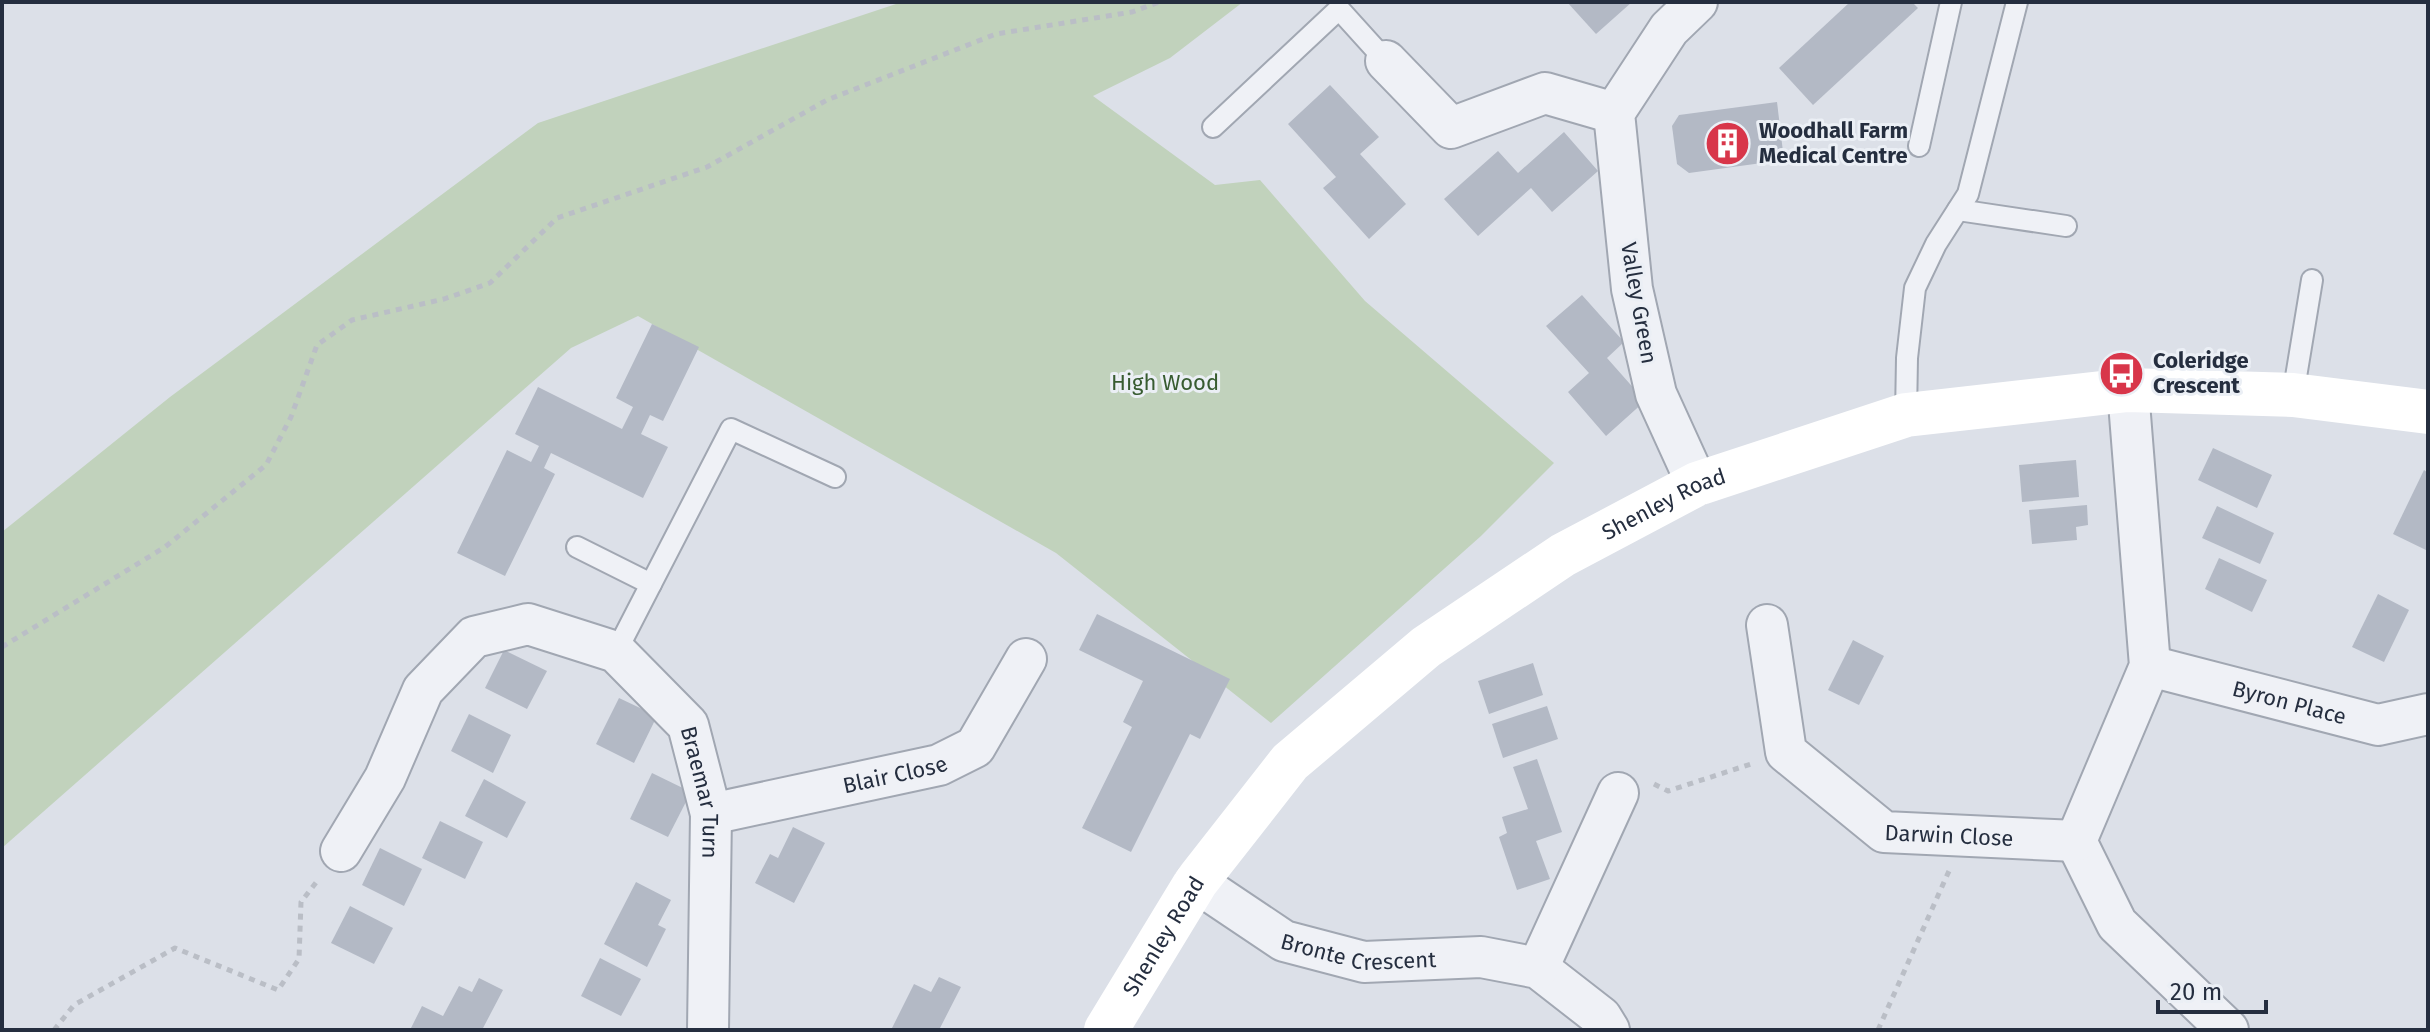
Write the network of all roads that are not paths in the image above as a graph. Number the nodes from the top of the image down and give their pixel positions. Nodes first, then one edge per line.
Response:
1 (1697, 2) edge
2 (1951, 2) edge
3 (2017, 2) edge
4 (1343, 5) edge
5 (1386, 61) joint
6 (1614, 113) junction
7 (1213, 127) dead end
8 (1919, 146) dead end
9 (1958, 210) junction
10 (2066, 226) dead end
11 (2312, 280) dead end
12 (2128, 390) junction
13 (2293, 395) junction
14 (2428, 412) edge
15 (1906, 415) junction
16 (835, 477) dead end
17 (1697, 484) junction
18 (577, 547) dead end
19 (651, 584) junction
20 (1767, 625) dead end
21 (616, 652) junction
22 (1026, 659) dead end
23 (2150, 666) junction
24 (2428, 714) edge
25 (1618, 793) road end
26 (711, 814) junction
27 (2076, 841) junction
28 (341, 851) road end
29 (1196, 882) junction
30 (1538, 968) junction
31 (708, 1030) edge
32 (1106, 1030) edge
33 (1609, 1030) edge
34 (2228, 1030) edge

1 - 6 street
2 - 8 lane
3 - 9 lane
4 - 5 lane
4 - 7 lane
5 - 6 street
6 - 17 street, Valley Green
9 - 10 lane
9 - 15 lane
11 - 13 lane
12 - 13 street, Shenley Road
12 - 15 street, Shenley Road
12 - 23 street
13 - 14 street, Shenley Road
15 - 17 street, Shenley Road
16 - 19 lane
17 - 29 street, Shenley Road
18 - 19 lane
19 - 21 lane
20 - 27 street, Darwin Close
21 - 26 street, Braemar Turn
21 - 28 street, Braemar Turn
22 - 26 street, Blair Close
23 - 24 street, Byron Place
23 - 27 street
25 - 30 street
26 - 31 street, Braemar Turn
27 - 34 street
29 - 30 street, Bronte Crescent
29 - 32 street, Shenley Road
30 - 33 street, Bronte Crescent

